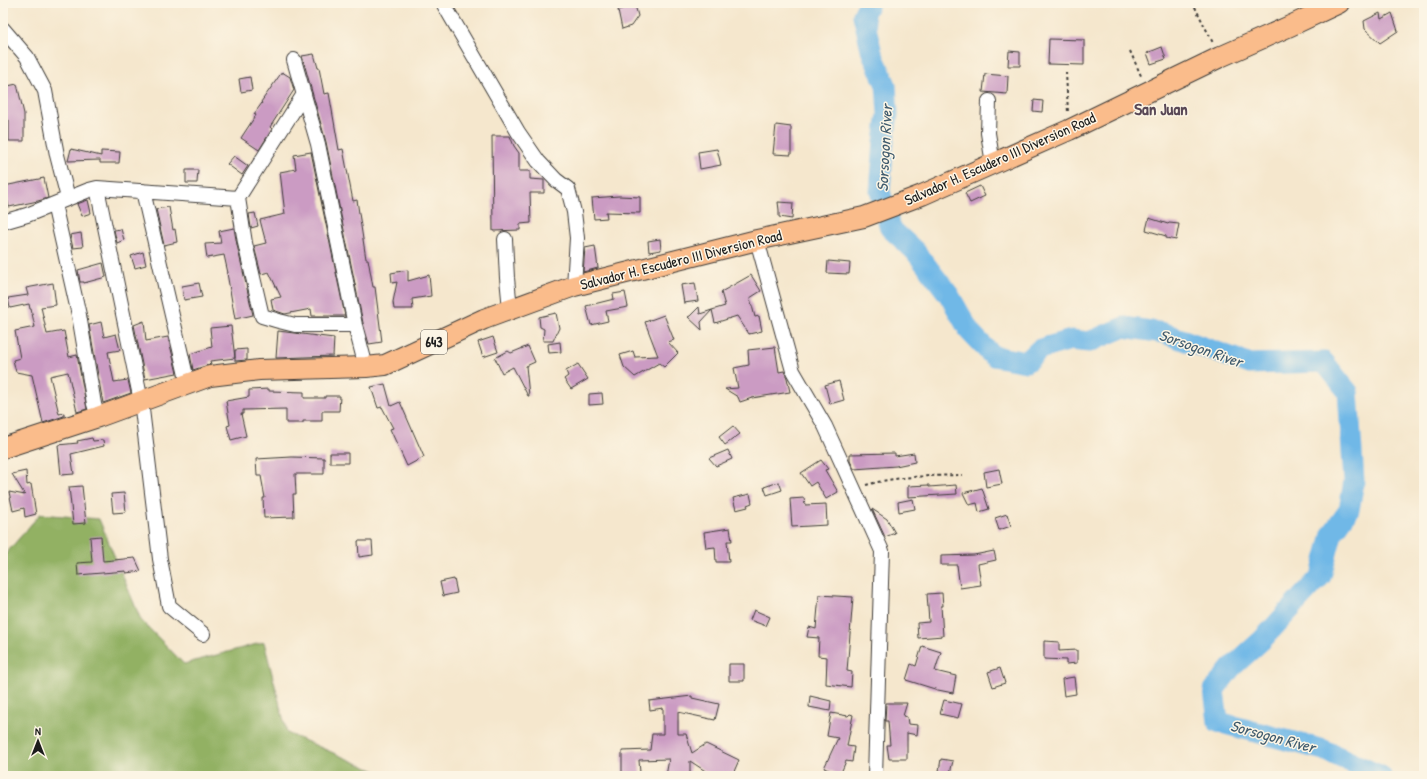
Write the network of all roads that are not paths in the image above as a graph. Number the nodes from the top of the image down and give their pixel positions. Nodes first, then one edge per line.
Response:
1 (443, 3) edge
2 (1339, 3) edge
3 (3, 29) edge
4 (294, 60) dead end
5 (304, 94) junction
6 (989, 101) dead end
7 (993, 164) junction
8 (97, 188) junction
9 (143, 191) junction
10 (68, 198) junction
11 (238, 198) junction
12 (54, 204) junction
13 (3, 222) edge
14 (505, 239) dead end
15 (757, 240) junction
16 (574, 286) junction
17 (510, 309) junction
18 (355, 325) junction
19 (366, 367) junction
20 (188, 384) junction
21 (140, 401) junction
22 (98, 417) junction
23 (4, 449) edge
24 (203, 634) dead end
25 (875, 776) edge

1 - 16 street
2 - 7 highway, Salvador H. Escudero III Diversion Road / 643
3 - 10 street
4 - 5 street
5 - 11 street
5 - 18 street
6 - 7 street
7 - 15 highway, Salvador H. Escudero III Diversion Road / 643
8 - 9 street
8 - 10 street
8 - 21 street
9 - 11 street
9 - 20 street
10 - 12 street
11 - 18 street
12 - 13 street
12 - 22 street
14 - 17 street
15 - 16 highway, Salvador H. Escudero III Diversion Road / 643
15 - 25 street
16 - 17 highway, Salvador H. Escudero III Diversion Road / 643
17 - 19 highway, Salvador H. Escudero III Diversion Road / 643
18 - 19 street
19 - 20 highway, Salvador H. Escudero III Diversion Road / 643
20 - 21 highway, Salvador H. Escudero III Diversion Road / 643
21 - 22 highway, Salvador H. Escudero III Diversion Road / 643
21 - 24 street
22 - 23 highway, Salvador H. Escudero III Diversion Road / 643

